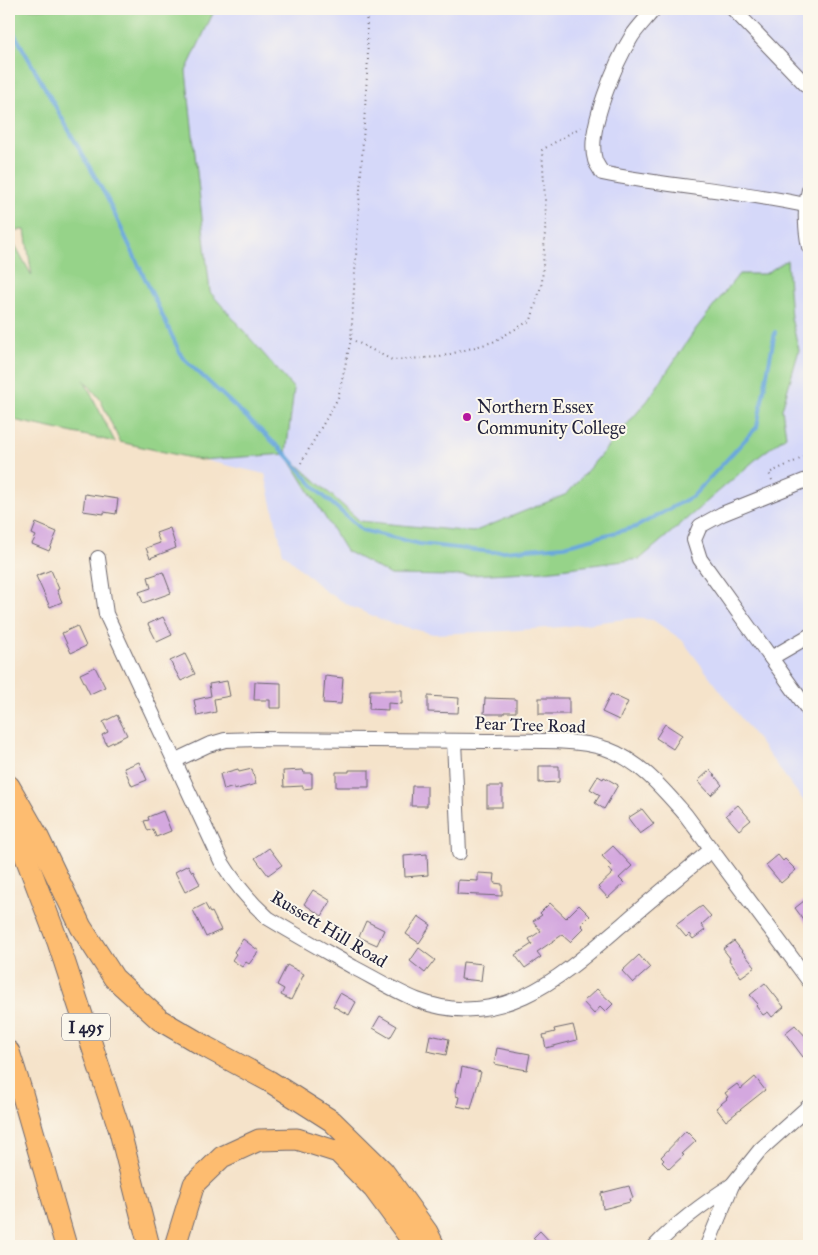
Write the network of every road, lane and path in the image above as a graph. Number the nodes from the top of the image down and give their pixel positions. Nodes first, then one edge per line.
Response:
1 (366, 9) edge
2 (654, 9) edge
3 (733, 9) edge
4 (809, 88) edge
5 (598, 116) junction
6 (809, 190) edge
7 (805, 205) junction
8 (809, 246) edge
9 (352, 339) junction
10 (809, 455) edge
11 (301, 463) dead end
12 (809, 479) edge
13 (777, 492) junction
14 (98, 558) dead end
15 (809, 636) edge
16 (771, 658) junction
17 (809, 711) edge
18 (454, 741) junction
19 (176, 760) junction
20 (9, 786) edge
21 (9, 812) edge
22 (711, 850) junction
23 (459, 852) dead end
24 (809, 980) edge
25 (9, 1052) edge
26 (809, 1106) edge
27 (732, 1185) junction
28 (662, 1244) edge
29 (66, 1246) edge
30 (149, 1246) edge
31 (175, 1246) edge
32 (416, 1246) edge
33 (434, 1246) edge
34 (707, 1246) edge

1 - 9 path
2 - 5 street
3 - 4 street
5 - 7 street
5 - 9 path
6 - 7 street
7 - 8 street
9 - 11 path
10 - 13 path
12 - 13 street
13 - 16 street
14 - 19 street, Russett Hill Road
15 - 16 street
16 - 17 street
18 - 19 street, Pear Tree Road
18 - 22 street, Pear Tree Road
18 - 23 street
19 - 22 street, Russett Hill Road
20 - 33 highway
21 - 30 highway, I 495
22 - 24 street, Pear Tree Road
25 - 29 highway
26 - 27 street
27 - 28 street
27 - 34 street
31 - 32 highway

